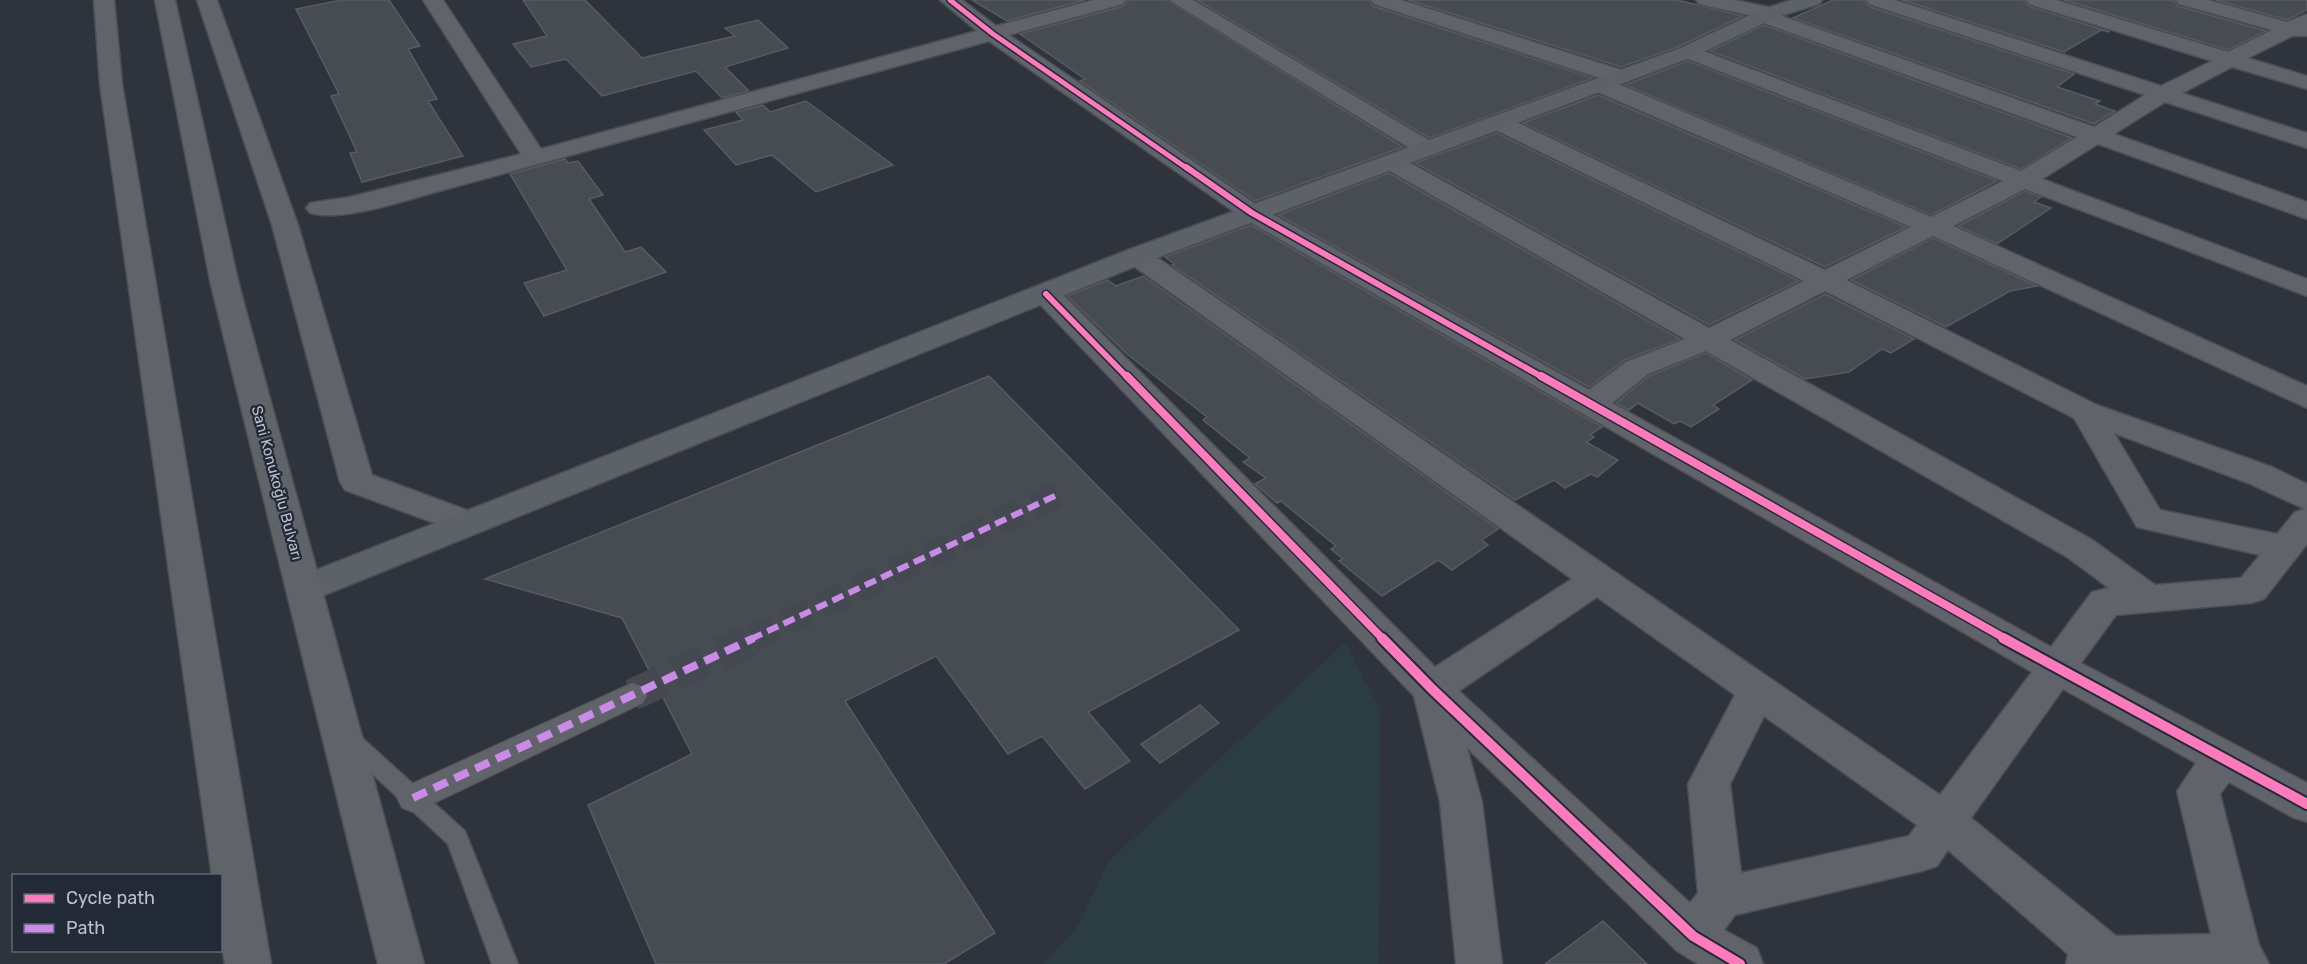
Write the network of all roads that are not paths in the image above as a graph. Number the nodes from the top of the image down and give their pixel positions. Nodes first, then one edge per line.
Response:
1 (104, 0) edge
2 (165, 0) edge
3 (207, 0) edge
4 (433, 0) edge
5 (950, 0) edge
6 (1116, 0) edge
7 (1179, 0) edge
8 (1381, 0) edge
9 (1706, 0) edge
10 (1812, 0) edge
11 (1876, 0) edge
12 (2036, 0) edge
13 (2186, 0) edge
14 (1766, 14) junction
15 (2301, 28) edge
16 (993, 34) junction
17 (1688, 52) junction
18 (2231, 59) junction
19 (1610, 81) junction
20 (2307, 83) edge
21 (2163, 94) junction
22 (1498, 122) junction
23 (2096, 135) junction
24 (2307, 141) edge
25 (1427, 149) junction
26 (535, 158) junction
27 (1391, 162) junction
28 (2023, 180) junction
29 (319, 208) dead end
30 (2307, 211) edge
31 (1252, 213) junction
32 (1934, 226) junction
33 (1137, 256) junction
34 (1824, 280) junction
35 (2307, 288) edge
36 (1046, 294) junction
37 (1706, 341) junction
38 (2307, 398) edge
39 (1591, 404) junction
40 (2086, 412) junction
41 (2307, 498) edge
42 (468, 524) junction
43 (2296, 534) edge
44 (1598, 579) junction
45 (304, 589) junction
46 (2149, 599) junction
47 (2057, 668) junction
48 (1432, 689) junction
49 (1757, 690) junction
50 (632, 695) tunnel mouth
51 (341, 732) junction
52 (2223, 759) junction
53 (413, 798) junction
54 (2307, 804) edge
55 (1944, 821) junction
56 (1721, 898) junction
57 (1694, 936) junction
58 (2242, 959) edge
59 (2093, 961) edge
60 (248, 964) edge
61 (401, 964) edge
62 (505, 964) edge
63 (1479, 964) edge
64 (1740, 964) edge

1 - 60 highway
2 - 45 highway, Sani Konukoğlu Bulvarı
3 - 42 street
4 - 26 street
5 - 16 street
6 - 16 street
7 - 25 street
8 - 19 street
9 - 14 street
10 - 14 main road
11 - 21 street
12 - 18 street
13 - 15 street
14 - 17 main road
14 - 23 street
15 - 18 street
16 - 26 street
16 - 31 street
17 - 19 main road
17 - 28 street
18 - 20 street
18 - 21 street
19 - 22 main road
19 - 32 street
21 - 23 street
21 - 24 street
22 - 25 main road
22 - 34 street
23 - 28 street
23 - 30 street
25 - 27 main road
26 - 29 street
27 - 31 main road
27 - 37 street
28 - 32 street
28 - 35 street
31 - 33 main road
31 - 39 street
32 - 34 street
32 - 38 street
33 - 36 main road
33 - 44 street
34 - 37 street
34 - 40 street
36 - 42 main road
36 - 48 street
37 - 39 street
37 - 46 street
39 - 47 street
40 - 41 street
40 - 43 street
42 - 45 main road
43 - 46 street
44 - 48 street
44 - 49 street
45 - 51 highway, Sani Konukoğlu Bulvarı
46 - 47 street
47 - 52 street
47 - 55 street
48 - 57 street
48 - 63 street
49 - 55 street
49 - 56 street
50 - 53 street
51 - 53 lane
51 - 61 highway, Sani Konukoğlu Bulvarı
52 - 54 street
52 - 58 street
53 - 62 lane
55 - 56 street
55 - 59 street
56 - 57 street
57 - 64 street
58 - 59 street

